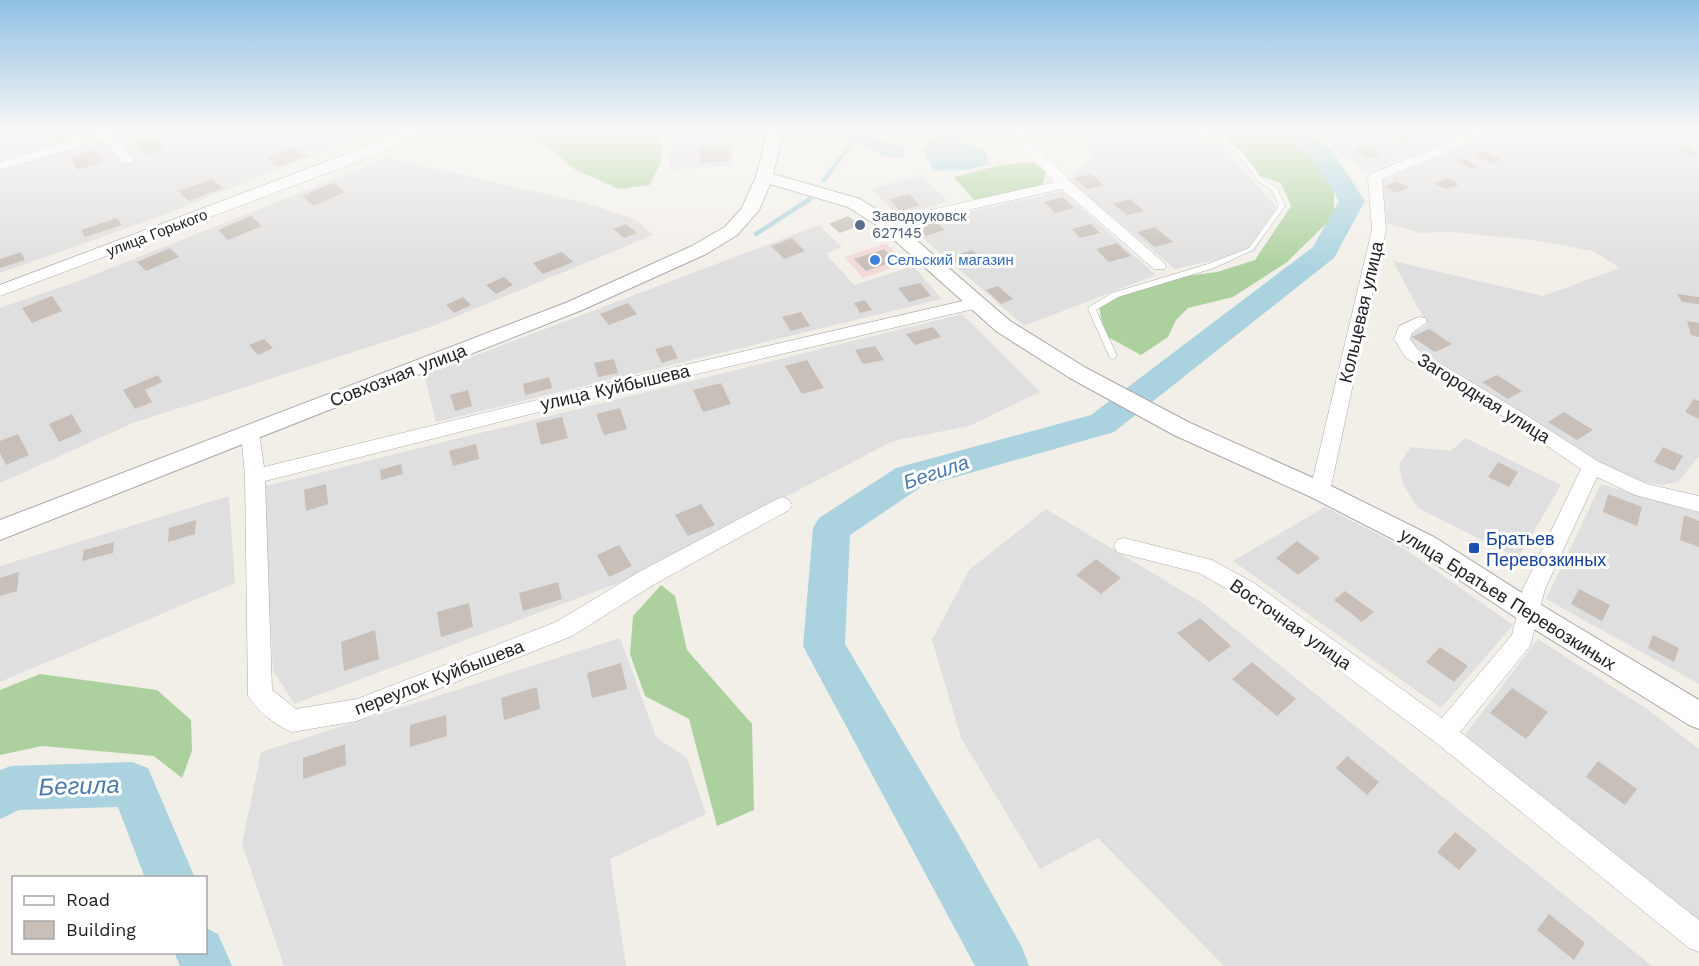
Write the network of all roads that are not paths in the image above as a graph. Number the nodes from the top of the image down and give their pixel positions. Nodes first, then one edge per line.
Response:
1 (302, 178) edge
2 (764, 178) edge
3 (768, 178) edge
4 (1059, 178) edge
5 (1259, 178) edge
6 (1375, 178) edge
7 (1065, 184) junction
8 (887, 224) junction
9 (1159, 266) dead end
10 (0, 291) edge
11 (976, 303) junction
12 (1419, 322) dead end
13 (1113, 356) dead end
14 (250, 433) junction
15 (1592, 467) junction
16 (255, 476) junction
17 (1320, 491) junction
18 (1697, 500) edge
19 (782, 505) dead end
20 (0, 530) edge
21 (1124, 546) dead end
22 (1528, 611) junction
23 (1699, 716) edge
24 (1444, 734) junction
25 (1699, 938) edge

1 - 10 street, улица Горького
2 - 14 street, Совхозная улица
3 - 8 street
4 - 7 street
5 - 13 lane
6 - 17 street, Кольцевая улица
7 - 8 street
7 - 9 street
8 - 11 street
11 - 16 street, улица Куйбышева
11 - 17 street, улица Братьев Перевозкиных
12 - 15 street, Загородная улица
14 - 16 street, переулок Куйбышева
14 - 20 street, Совхозная улица
15 - 18 street, Загородная улица
15 - 22 street
16 - 19 street, переулок Куйбышева
17 - 22 street, улица Братьев Перевозкиных
21 - 24 street, Восточная улица
22 - 23 street, улица Братьев Перевозкиных
22 - 24 street
24 - 25 street, Восточная улица

